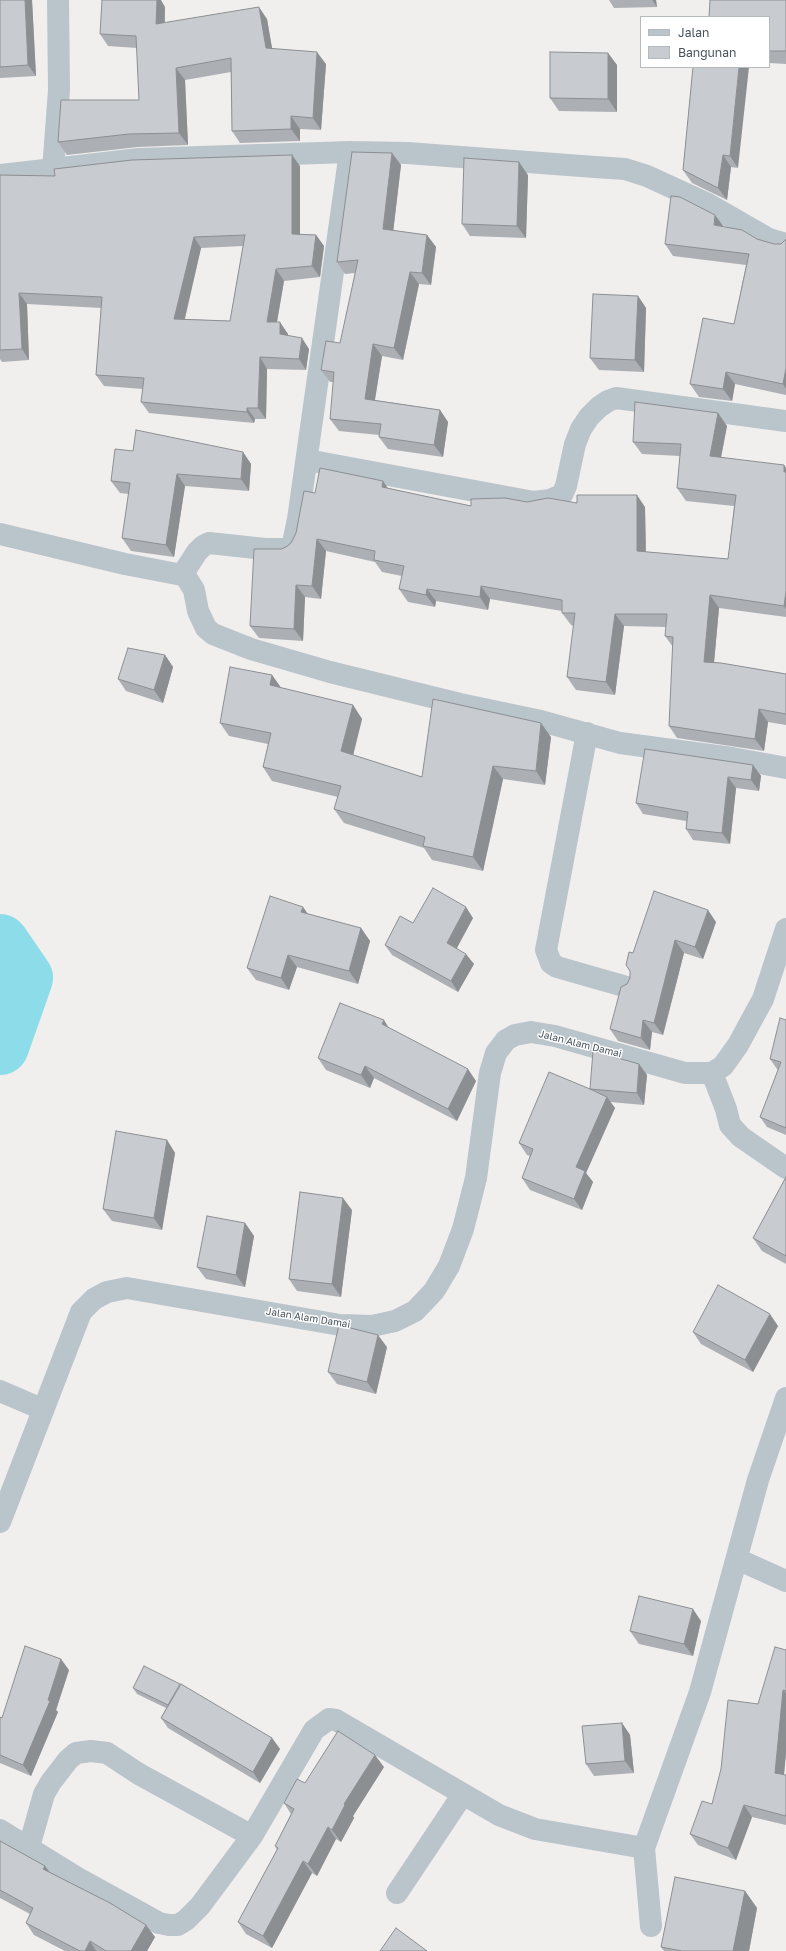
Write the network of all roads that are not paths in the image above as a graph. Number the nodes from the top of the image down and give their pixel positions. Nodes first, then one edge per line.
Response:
1 (58, 0) edge
2 (350, 152) junction
3 (53, 170) junction
4 (0, 175) edge
5 (786, 244) edge
6 (786, 421) edge
7 (307, 460) junction
8 (0, 534) edge
9 (182, 575) junction
10 (588, 733) junction
11 (786, 768) edge
12 (786, 929) edge
13 (627, 987) edge
14 (707, 1073) junction
15 (786, 1168) edge
16 (0, 1391) edge
17 (786, 1398) edge
18 (42, 1409) junction
19 (0, 1522) edge
20 (737, 1559) junction
21 (786, 1582) edge
22 (463, 1794) junction
23 (0, 1830) edge
24 (252, 1836) junction
25 (29, 1847) junction
26 (644, 1848) junction
27 (397, 1893) dead end
28 (651, 1926) dead end

1 - 3 street
2 - 3 street
2 - 5 street
2 - 7 street
3 - 4 street
6 - 7 street
7 - 9 street
8 - 9 street
9 - 10 street
10 - 11 street
10 - 13 street
12 - 14 street
14 - 15 street
14 - 18 street, Jalan Alam Damai
16 - 18 street
17 - 20 street
18 - 19 street, Jalan Alam Damai
20 - 21 street
20 - 26 street
22 - 24 street
22 - 26 street
22 - 27 street
23 - 25 street
24 - 25 street
24 - 25 street
26 - 28 street

